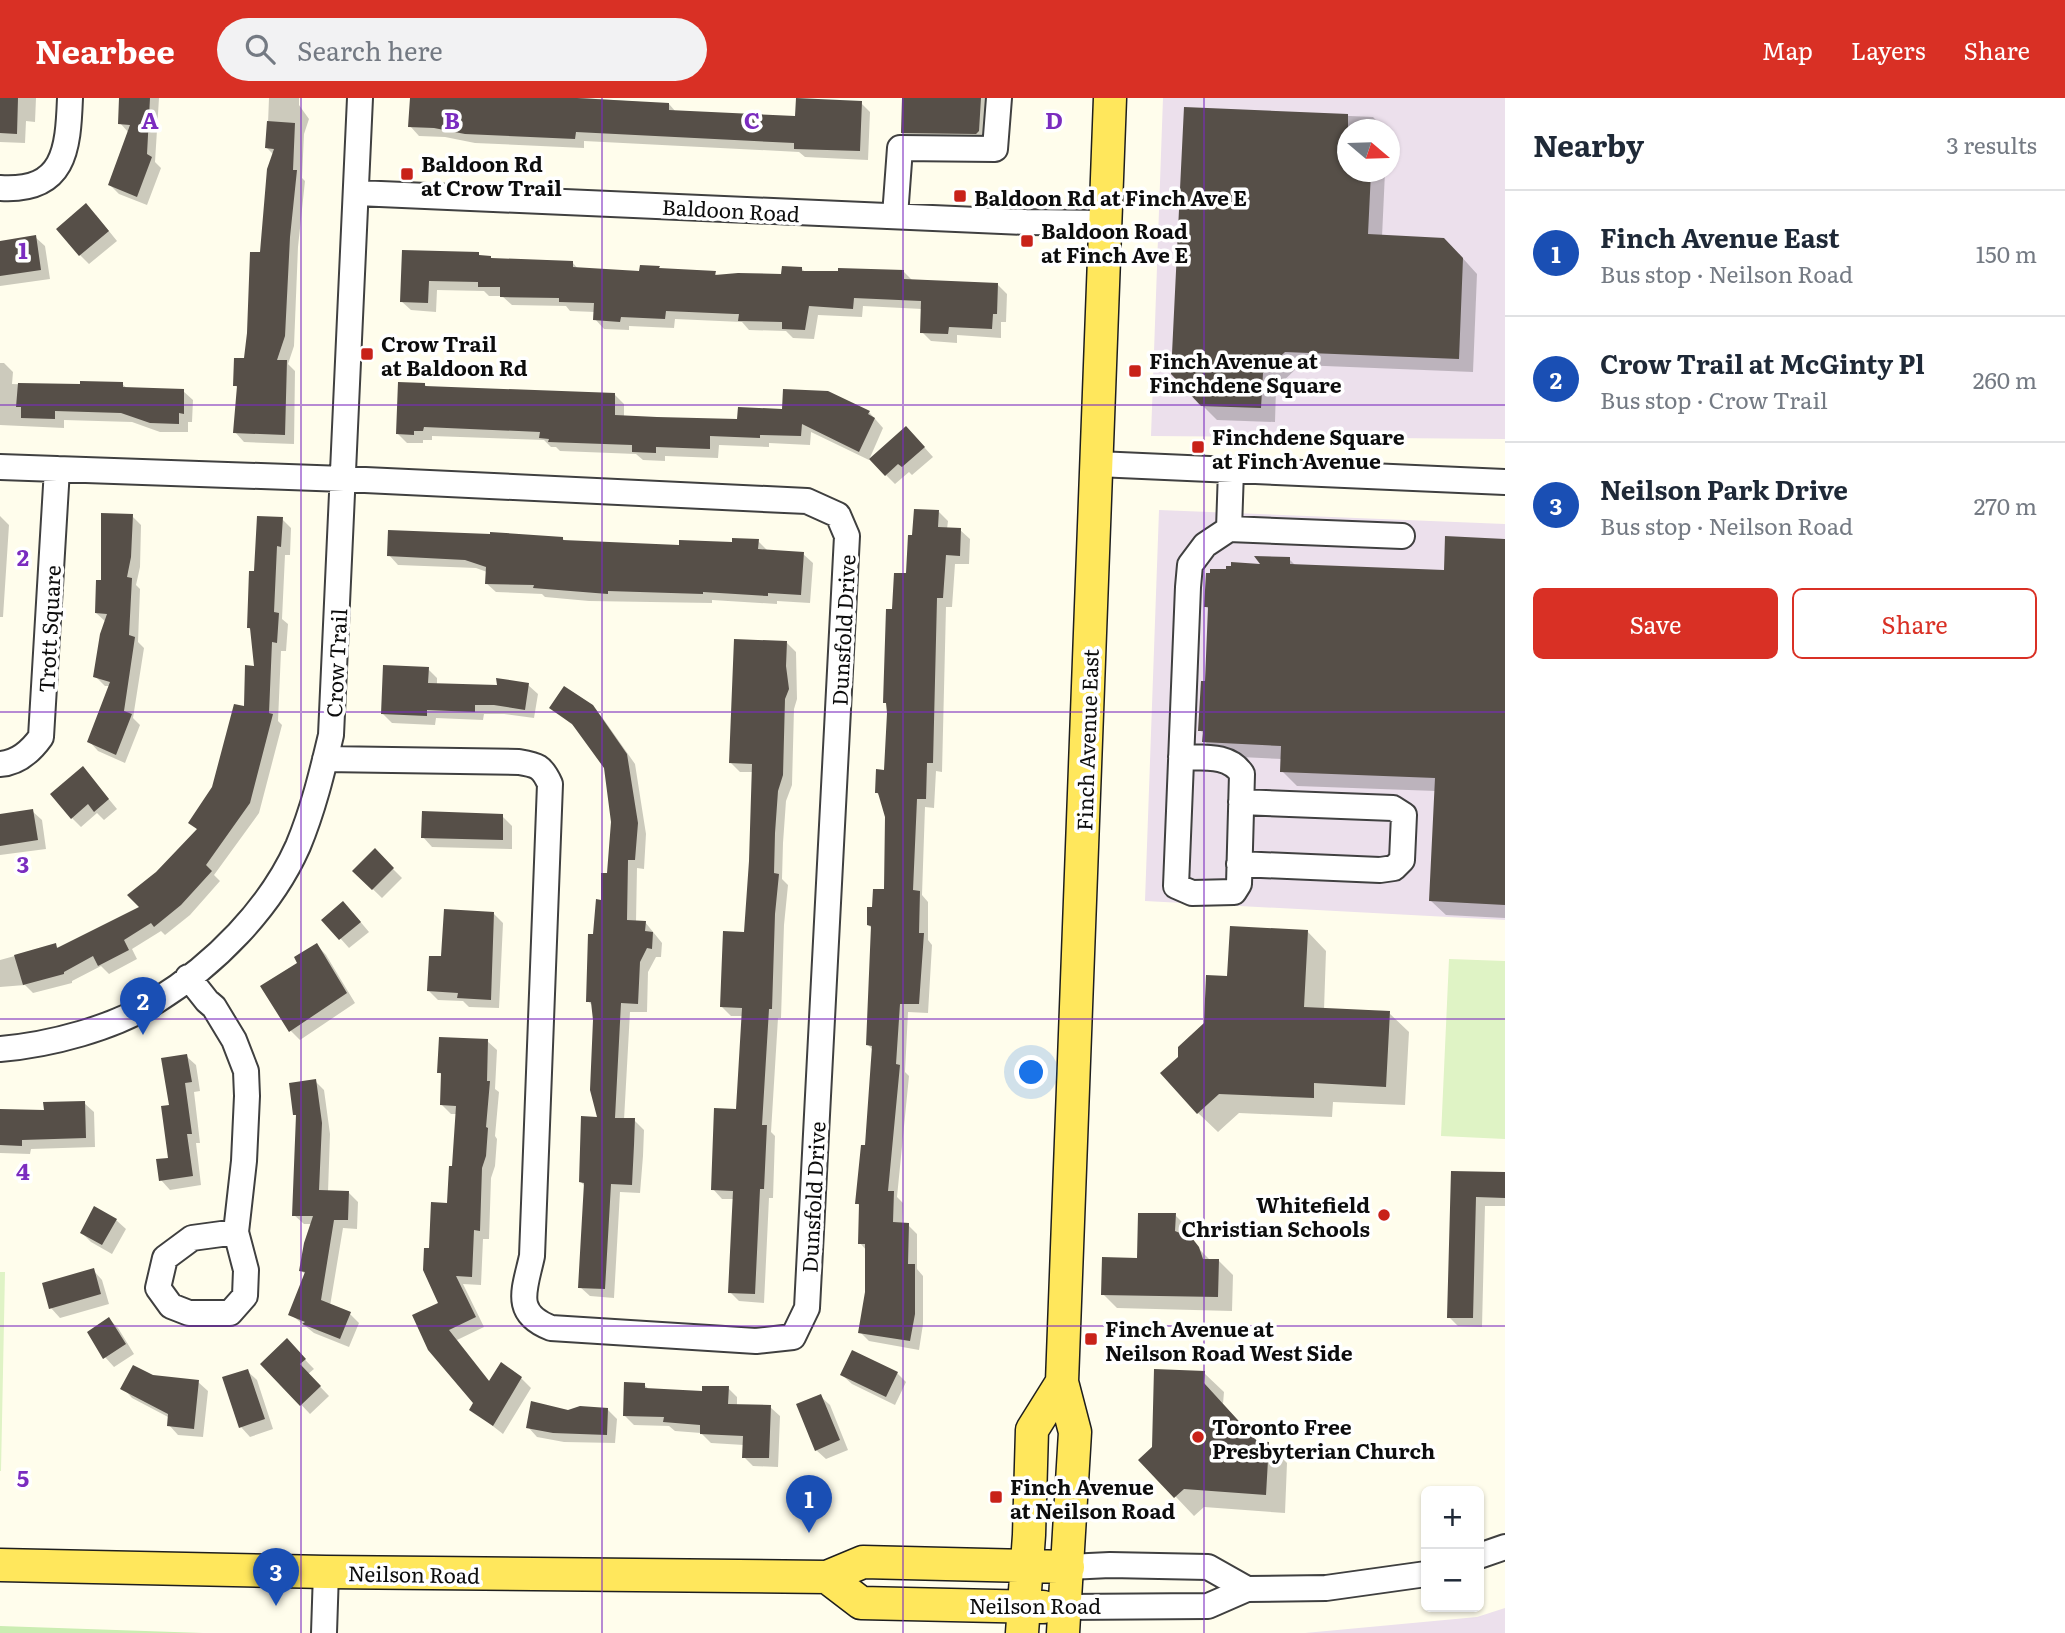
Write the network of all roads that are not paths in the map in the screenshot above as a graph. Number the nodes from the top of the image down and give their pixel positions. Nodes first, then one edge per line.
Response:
1 (70, 98) edge
2 (360, 98) edge
3 (999, 98) edge
4 (1110, 98) edge
5 (0, 188) edge
6 (357, 193) junction
7 (895, 216) junction
8 (1106, 223) junction
9 (1097, 464) junction
10 (0, 467) edge
11 (57, 469) junction
12 (1231, 470) junction
13 (344, 479) junction
14 (1505, 482) edge
15 (1228, 529) junction
16 (1402, 536) dead end
17 (1181, 757) junction
18 (325, 759) junction
19 (0, 764) edge
20 (1241, 802) junction
21 (1239, 864) junction
22 (188, 977) junction
23 (0, 1049) edge
24 (236, 1232) dead end
25 (1062, 1382) junction
26 (1505, 1547) edge
27 (1484, 1554) edge
28 (0, 1565) edge
29 (1026, 1566) junction
30 (1068, 1567) junction
31 (326, 1572) junction
32 (1421, 1575) edge
33 (827, 1577) junction
34 (1247, 1589) junction
35 (1022, 1620) edge
36 (1064, 1620) edge
37 (324, 1633) edge

1 - 5 street
2 - 6 street, Crow Trail
3 - 7 street
4 - 8 main road, Finch Avenue East
6 - 7 street, Baldoon Road
6 - 13 street, Crow Trail
7 - 8 street, Baldoon Road
8 - 9 main road, Finch Avenue East
9 - 12 street
9 - 25 main road, Finch Avenue East
10 - 11 street
11 - 13 street
11 - 19 street, Trott Square
12 - 14 street
12 - 15 street
13 - 18 street, Crow Trail
13 - 18 street, Dunsfold Drive
15 - 16 street
15 - 17 street
17 - 20 street
17 - 21 street
18 - 22 street, Crow Trail
20 - 21 street
20 - 21 street
22 - 23 street, Crow Trail
22 - 24 street
25 - 29 main road, Finch Avenue East
25 - 30 main road, Finch Avenue East
26 - 27 street
28 - 31 main road, Neilson Road
29 - 30 main road, Neilson Road
29 - 33 main road, Neilson Road
29 - 35 main road, Finch Avenue East
30 - 34 street, Neilson Road
30 - 36 main road, Finch Avenue East
31 - 33 main road, Neilson Road
31 - 37 street
32 - 34 street, Neilson Road
33 - 35 main road, Neilson Road
34 - 36 street, Neilson Road
35 - 36 main road, Neilson Road

